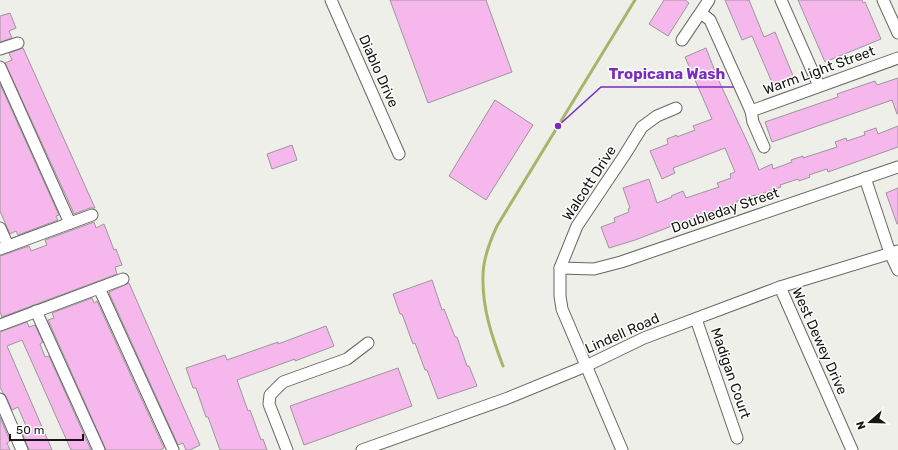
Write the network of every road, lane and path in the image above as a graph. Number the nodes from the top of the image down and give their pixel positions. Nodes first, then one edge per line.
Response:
1 (331, 0) edge
2 (709, 0) edge
3 (781, 0) edge
4 (883, 0) edge
5 (701, 13) junction
6 (898, 33) edge
7 (682, 40) dead end
8 (18, 42) dead end
9 (0, 49) edge
10 (898, 58) edge
11 (0, 67) edge
12 (819, 86) junction
13 (676, 108) dead end
14 (751, 111) junction
15 (764, 147) dead end
16 (399, 154) dead end
17 (898, 167) edge
18 (865, 178) junction
19 (92, 215) dead end
20 (70, 223) junction
21 (0, 228) edge
22 (4, 247) edge
23 (894, 252) edge
24 (560, 268) junction
25 (898, 270) edge
26 (122, 279) dead end
27 (780, 287) junction
28 (99, 288) junction
29 (36, 311) junction
30 (696, 319) junction
31 (0, 325) edge
32 (368, 343) dead end
33 (586, 366) junction
34 (0, 399) edge
35 (737, 438) dead end
36 (22, 450) edge
37 (100, 450) edge
38 (173, 450) edge
39 (287, 450) edge
40 (362, 450) edge
41 (622, 450) edge
42 (852, 450) edge

1 - 16 street, Diablo Drive
2 - 5 street
3 - 12 street
4 - 6 street
5 - 7 street
5 - 14 street
8 - 9 street
10 - 12 street, Warm Light Street
11 - 20 street
12 - 14 street, Warm Light Street
13 - 24 street, Walcott Drive
14 - 15 street
17 - 18 street, Doubleday Street
18 - 23 street
18 - 24 street, Doubleday Street
19 - 20 street
20 - 22 street
21 - 22 street
23 - 25 street
23 - 27 street, Lindell Road
24 - 33 street, Walcott Drive
26 - 28 street
27 - 30 street, Lindell Road
27 - 42 street, West Dewey Drive
28 - 29 street
28 - 38 street
29 - 31 street
29 - 37 street
30 - 33 street, Lindell Road
30 - 35 street, Madigan Court
32 - 39 street
33 - 40 street, Lindell Road
33 - 41 street, Walcott Drive
34 - 36 street

